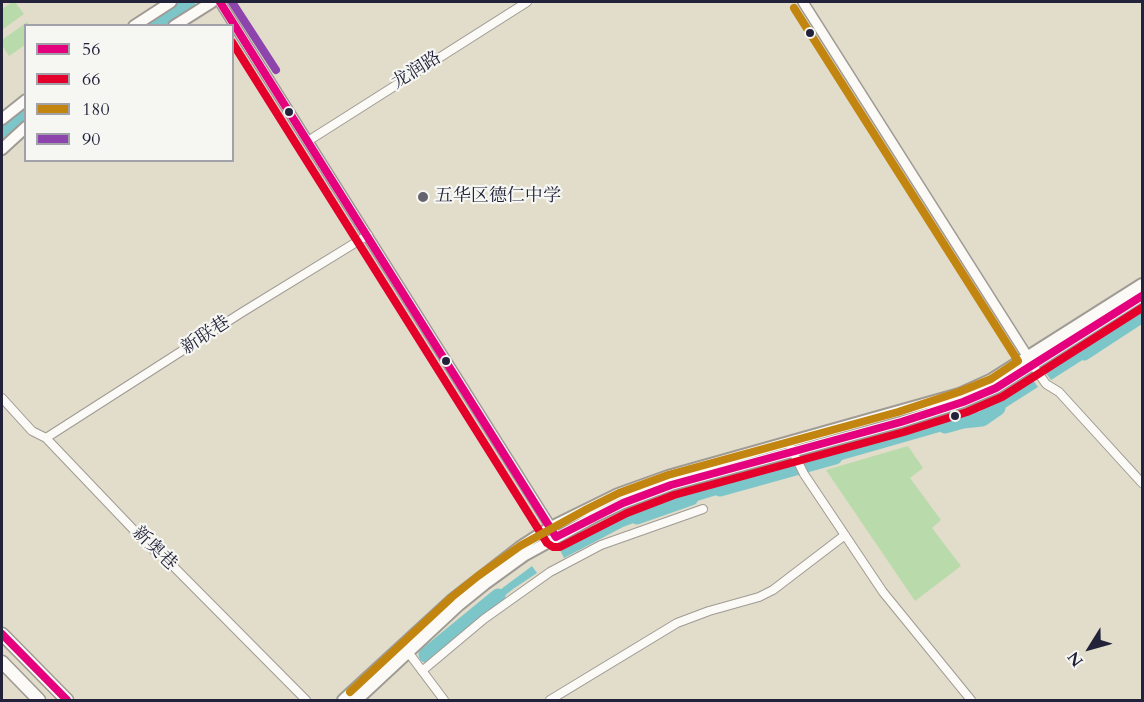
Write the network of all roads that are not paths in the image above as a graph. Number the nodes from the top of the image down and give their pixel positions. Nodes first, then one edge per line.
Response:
1 (171, 2) edge
2 (212, 2) edge
3 (220, 2) edge
4 (527, 2) edge
5 (803, 2) edge
6 (513, 5) edge
7 (137, 24) edge
8 (177, 24) edge
9 (234, 24) edge
10 (234, 24) edge
11 (24, 102) edge
12 (2, 119) edge
13 (24, 129) edge
14 (308, 141) junction
15 (2, 149) edge
16 (368, 235) junction
17 (1143, 284) edge
18 (1143, 296) edge
19 (1030, 361) junction
20 (2, 398) edge
21 (46, 438) junction
22 (790, 447) junction
23 (1143, 483) edge
24 (703, 509) dead end
25 (554, 532) junction
26 (845, 535) junction
27 (2, 634) edge
28 (408, 652) junction
29 (2, 662) edge
30 (422, 671) junction
31 (39, 700) edge
32 (68, 700) edge
33 (306, 700) edge
34 (343, 700) edge
35 (357, 700) edge
36 (444, 700) edge
37 (550, 700) edge
38 (971, 700) edge

1 - 7 main road
2 - 8 main road
3 - 10 street
4 - 6 street, 龙润路
5 - 19 street
6 - 14 street, 龙润路
9 - 14 street
11 - 12 main road
13 - 15 main road
14 - 16 street
16 - 21 street, 新联巷
16 - 25 street
17 - 19 main road
18 - 19 main road
19 - 22 main road
19 - 23 street
20 - 21 street, 新奥巷
21 - 33 street, 新奥巷
22 - 25 main road
22 - 26 street
24 - 30 street
25 - 28 main road
25 - 34 main road
26 - 37 street
26 - 38 street
27 - 32 main road
28 - 30 street
28 - 35 main road
29 - 31 main road
30 - 36 street

